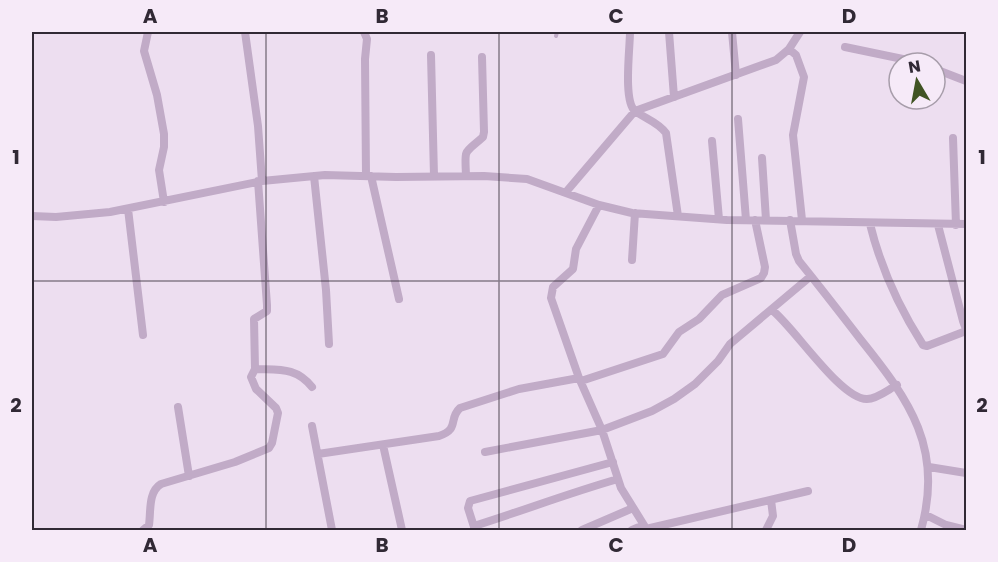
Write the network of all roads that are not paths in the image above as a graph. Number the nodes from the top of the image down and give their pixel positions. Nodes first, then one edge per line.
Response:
1 (148, 32) edge
2 (245, 32) edge
3 (364, 32) edge
4 (630, 32) edge
5 (669, 32) edge
6 (732, 32) edge
7 (800, 32) edge
8 (845, 46) dead end
9 (789, 49) junction
10 (431, 55) dead end
11 (887, 55) edge
12 (482, 57) dead end
13 (947, 74) edge
14 (736, 75) junction
15 (966, 81) edge
16 (674, 97) junction
17 (635, 111) junction
18 (738, 119) dead end
19 (952, 138) dead end
20 (712, 141) dead end
21 (762, 158) dead end
22 (314, 176) junction
23 (368, 176) junction
24 (434, 176) junction
25 (466, 176) junction
26 (260, 181) junction
27 (566, 192) junction
28 (164, 202) junction
29 (599, 205) junction
30 (128, 209) junction
31 (635, 213) junction
32 (32, 216) edge
33 (678, 216) junction
34 (719, 219) junction
35 (746, 220) junction
36 (755, 220) junction
37 (766, 220) junction
38 (790, 220) junction
39 (802, 220) junction
40 (870, 224) junction
41 (966, 224) edge
42 (938, 225) junction
43 (956, 225) junction
44 (632, 260) dead end
45 (811, 276) junction
46 (399, 299) dead end
47 (771, 310) junction
48 (966, 330) edge
49 (143, 335) dead end
50 (329, 344) dead end
51 (255, 369) junction
52 (580, 380) junction
53 (897, 385) junction
54 (312, 387) dead end
55 (178, 407) dead end
56 (312, 426) dead end
57 (602, 430) junction
58 (383, 445) junction
59 (485, 452) dead end
60 (318, 454) junction
61 (613, 462) junction
62 (928, 467) junction
63 (966, 473) edge
64 (189, 476) junction
65 (618, 479) junction
66 (808, 491) dead end
67 (771, 500) junction
68 (633, 508) junction
69 (926, 514) junction
70 (474, 528) edge
71 (646, 528) edge
72 (966, 530) edge
73 (143, 531) edge
74 (332, 531) edge
75 (402, 531) edge
76 (582, 531) edge
77 (632, 531) edge
78 (766, 531) edge
79 (921, 531) edge

1 - 28 street
2 - 26 street
3 - 23 street
4 - 17 street
5 - 16 street
6 - 14 street
7 - 9 street
8 - 11 street
9 - 14 street
9 - 39 street
10 - 24 street
12 - 25 street
13 - 15 street
14 - 16 street
16 - 17 street
17 - 27 street
17 - 33 street
18 - 35 street
19 - 43 street
20 - 34 street
21 - 37 street
22 - 23 street
22 - 26 street
22 - 50 street
23 - 24 street
23 - 46 street
24 - 25 street
25 - 27 street
26 - 28 street
26 - 51 street
27 - 29 street
28 - 30 street
29 - 31 street
29 - 52 street
30 - 32 street
30 - 49 street
31 - 33 street
31 - 44 street
33 - 34 street
34 - 35 street
35 - 36 street
36 - 37 street
36 - 52 street
37 - 38 street
38 - 39 street
38 - 45 street
39 - 40 street
40 - 42 street
40 - 48 street
41 - 43 street
42 - 43 street
42 - 48 street
45 - 47 street
45 - 53 street
47 - 53 street
47 - 57 street
51 - 54 street
51 - 64 street
52 - 57 street
52 - 58 street
53 - 62 street
55 - 64 street
56 - 60 street
57 - 59 street
57 - 61 street
58 - 60 street
58 - 75 street
60 - 74 street
61 - 65 street
61 - 70 street
62 - 63 street
62 - 69 street
64 - 73 street
65 - 68 street
65 - 70 street
66 - 67 street
67 - 71 street
67 - 78 street
68 - 71 street
68 - 76 street
69 - 72 street
69 - 79 street
71 - 77 street

